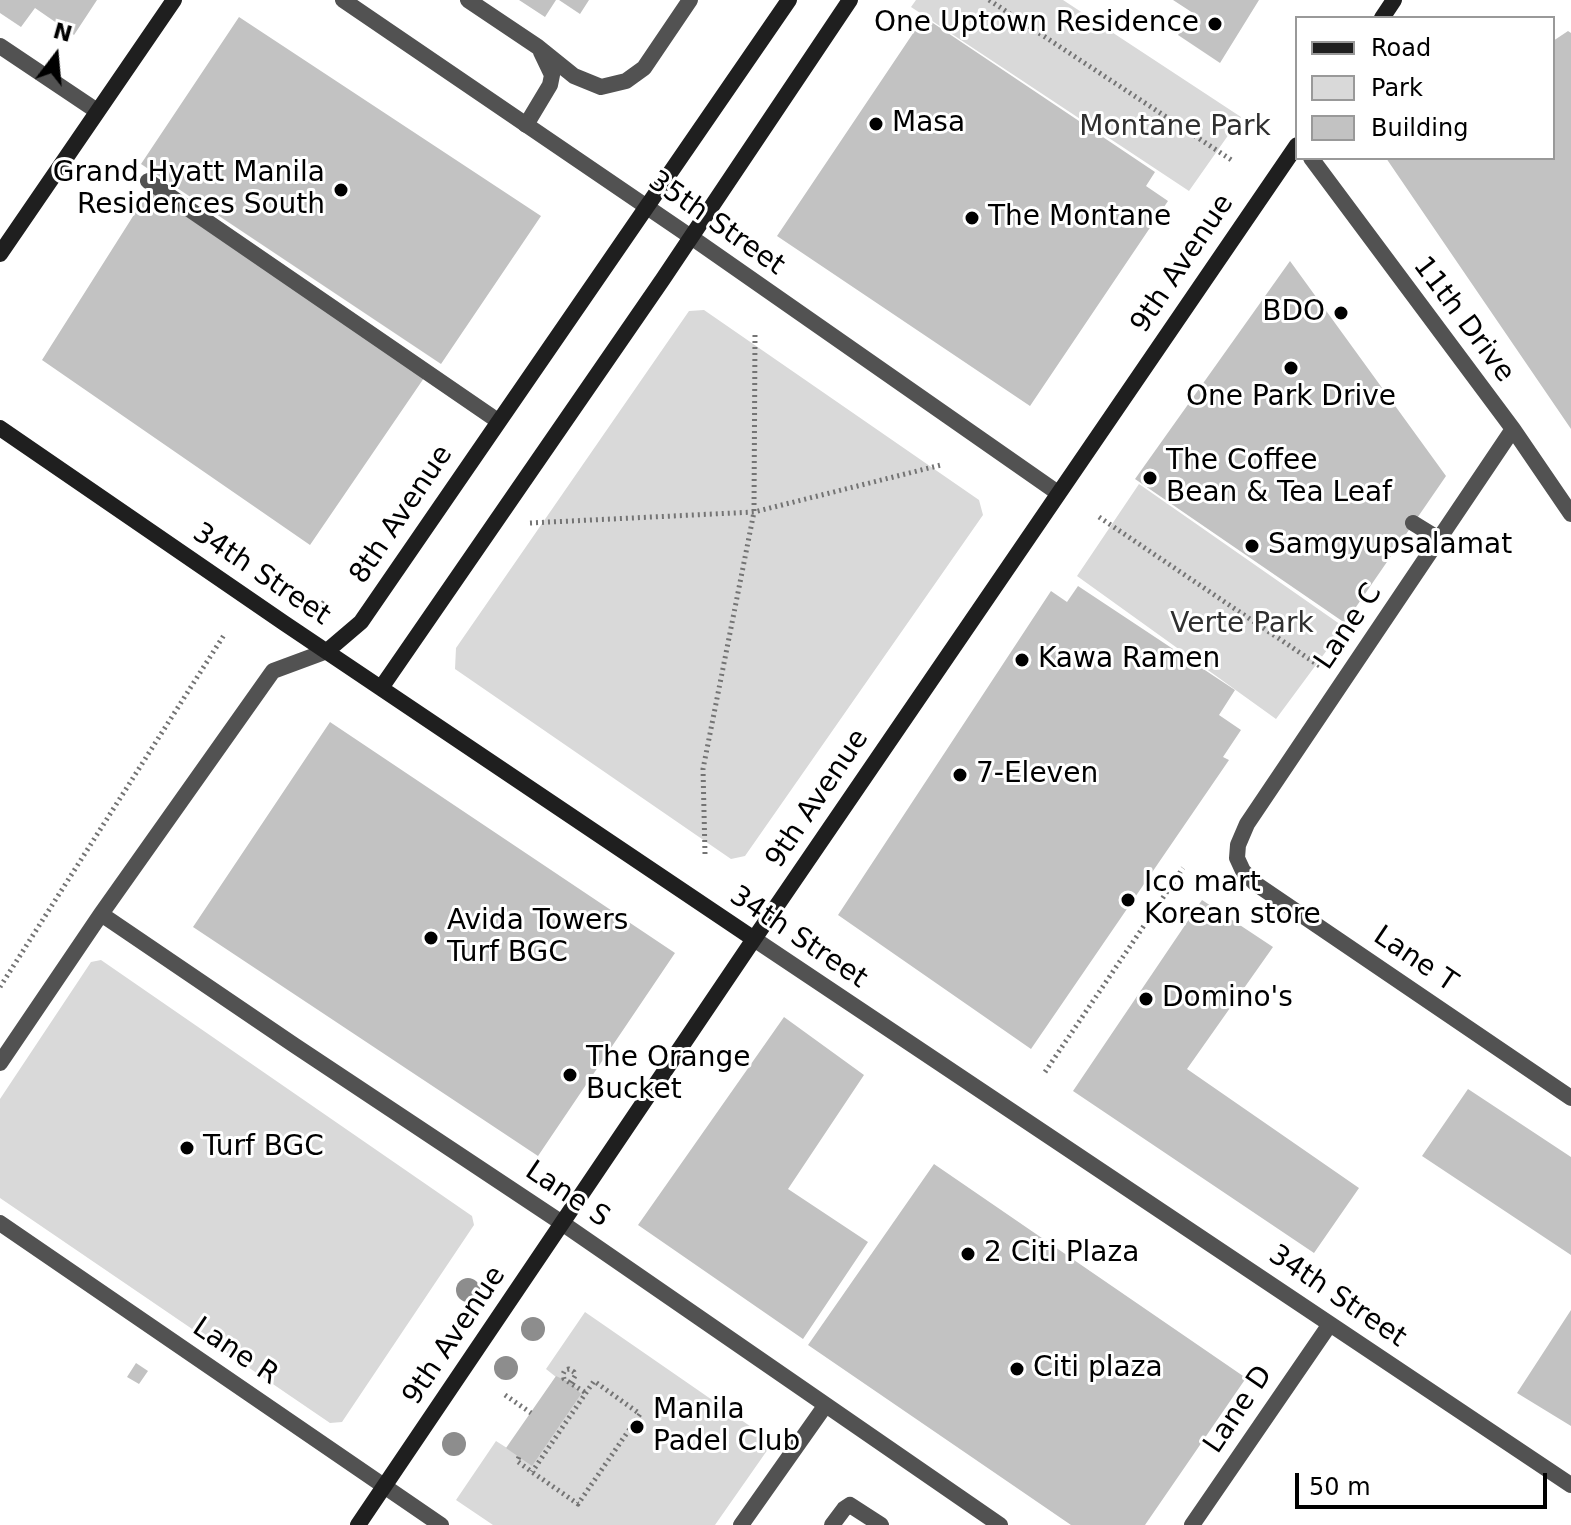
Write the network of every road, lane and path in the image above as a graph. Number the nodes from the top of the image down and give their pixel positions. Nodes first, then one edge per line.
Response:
1 (174, 0) edge
2 (343, 0) edge
3 (468, 0) edge
4 (690, 0) edge
5 (850, 0) edge
6 (989, 0) edge
7 (786, 1) edge
8 (0, 46) edge
9 (538, 47) junction
10 (97, 111) junction
11 (526, 125) junction
12 (1295, 148) edge
13 (1312, 160) edge
14 (1233, 161) dead end
15 (148, 181) dead end
16 (647, 208) junction
17 (691, 237) junction
18 (0, 254) edge
19 (755, 335) dead end
20 (498, 421) junction
21 (0, 428) edge
22 (1513, 429) junction
23 (941, 465) dead end
24 (1058, 493) junction
25 (754, 512) junction
26 (1571, 514) edge
27 (1099, 517) dead end
28 (530, 523) dead end
29 (1413, 523) dead end
30 (1439, 539) junction
31 (326, 599) dead end
32 (316, 613) dead end
33 (224, 635) dead end
34 (327, 651) junction
35 (1321, 667) dead end
36 (381, 688) junction
37 (705, 854) dead end
38 (1237, 858) joint
39 (1183, 868) dead end
40 (101, 914) junction
41 (754, 939) junction
42 (0, 987) edge
43 (0, 1063) edge
44 (1045, 1072) dead end
45 (1571, 1098) edge
46 (0, 1223) edge
47 (562, 1223) junction
48 (1330, 1324) junction
49 (571, 1383) dead end
50 (586, 1393) junction
51 (505, 1395) dead end
52 (825, 1406) junction
53 (531, 1413) dead end
54 (519, 1457) dead end
55 (532, 1472) junction
56 (1571, 1485) edge
57 (385, 1486) junction
58 (358, 1525) edge
59 (441, 1525) edge
60 (741, 1525) edge
61 (832, 1525) edge
62 (881, 1525) edge
63 (1000, 1525) edge
64 (1192, 1525) edge

1 - 10 street
2 - 11 street, 35th Street
3 - 9 street
4 - 9 street
5 - 17 street
6 - 14 path
7 - 16 street, 8th Avenue
8 - 10 street
9 - 11 street
10 - 18 street
11 - 16 street, 35th Street
12 - 24 street, 9th Avenue
13 - 22 street, 11th Drive
15 - 20 street
16 - 17 street, 35th Street
16 - 20 street, 8th Avenue
17 - 24 street, 35th Street
17 - 36 street
19 - 25 path
20 - 34 street, 8th Avenue
21 - 34 street, 34th Street
22 - 26 street, 11th Drive
22 - 30 street, Lane C
23 - 25 path
24 - 41 street, 9th Avenue
25 - 28 path
25 - 37 path
27 - 35 path
29 - 30 street
30 - 38 street, Lane C
31 - 32 path
33 - 42 path
34 - 36 street, 34th Street
34 - 40 street, 8th Avenue
36 - 41 street, 34th Street
38 - 45 street, Lane T
39 - 44 path
40 - 43 street, 8th Avenue
40 - 47 street, Lane S
41 - 47 street, 9th Avenue
41 - 48 street, 34th Street
46 - 57 street, Lane R
47 - 52 street, Lane S
47 - 57 street, 9th Avenue
48 - 56 street, 34th Street
48 - 64 street, Lane D
49 - 50 path
50 - 55 path
50 - 55 path
51 - 53 path
52 - 60 street
52 - 63 street, Lane S
54 - 55 path
57 - 58 street, 9th Avenue
57 - 59 street, Lane R
61 - 62 street

